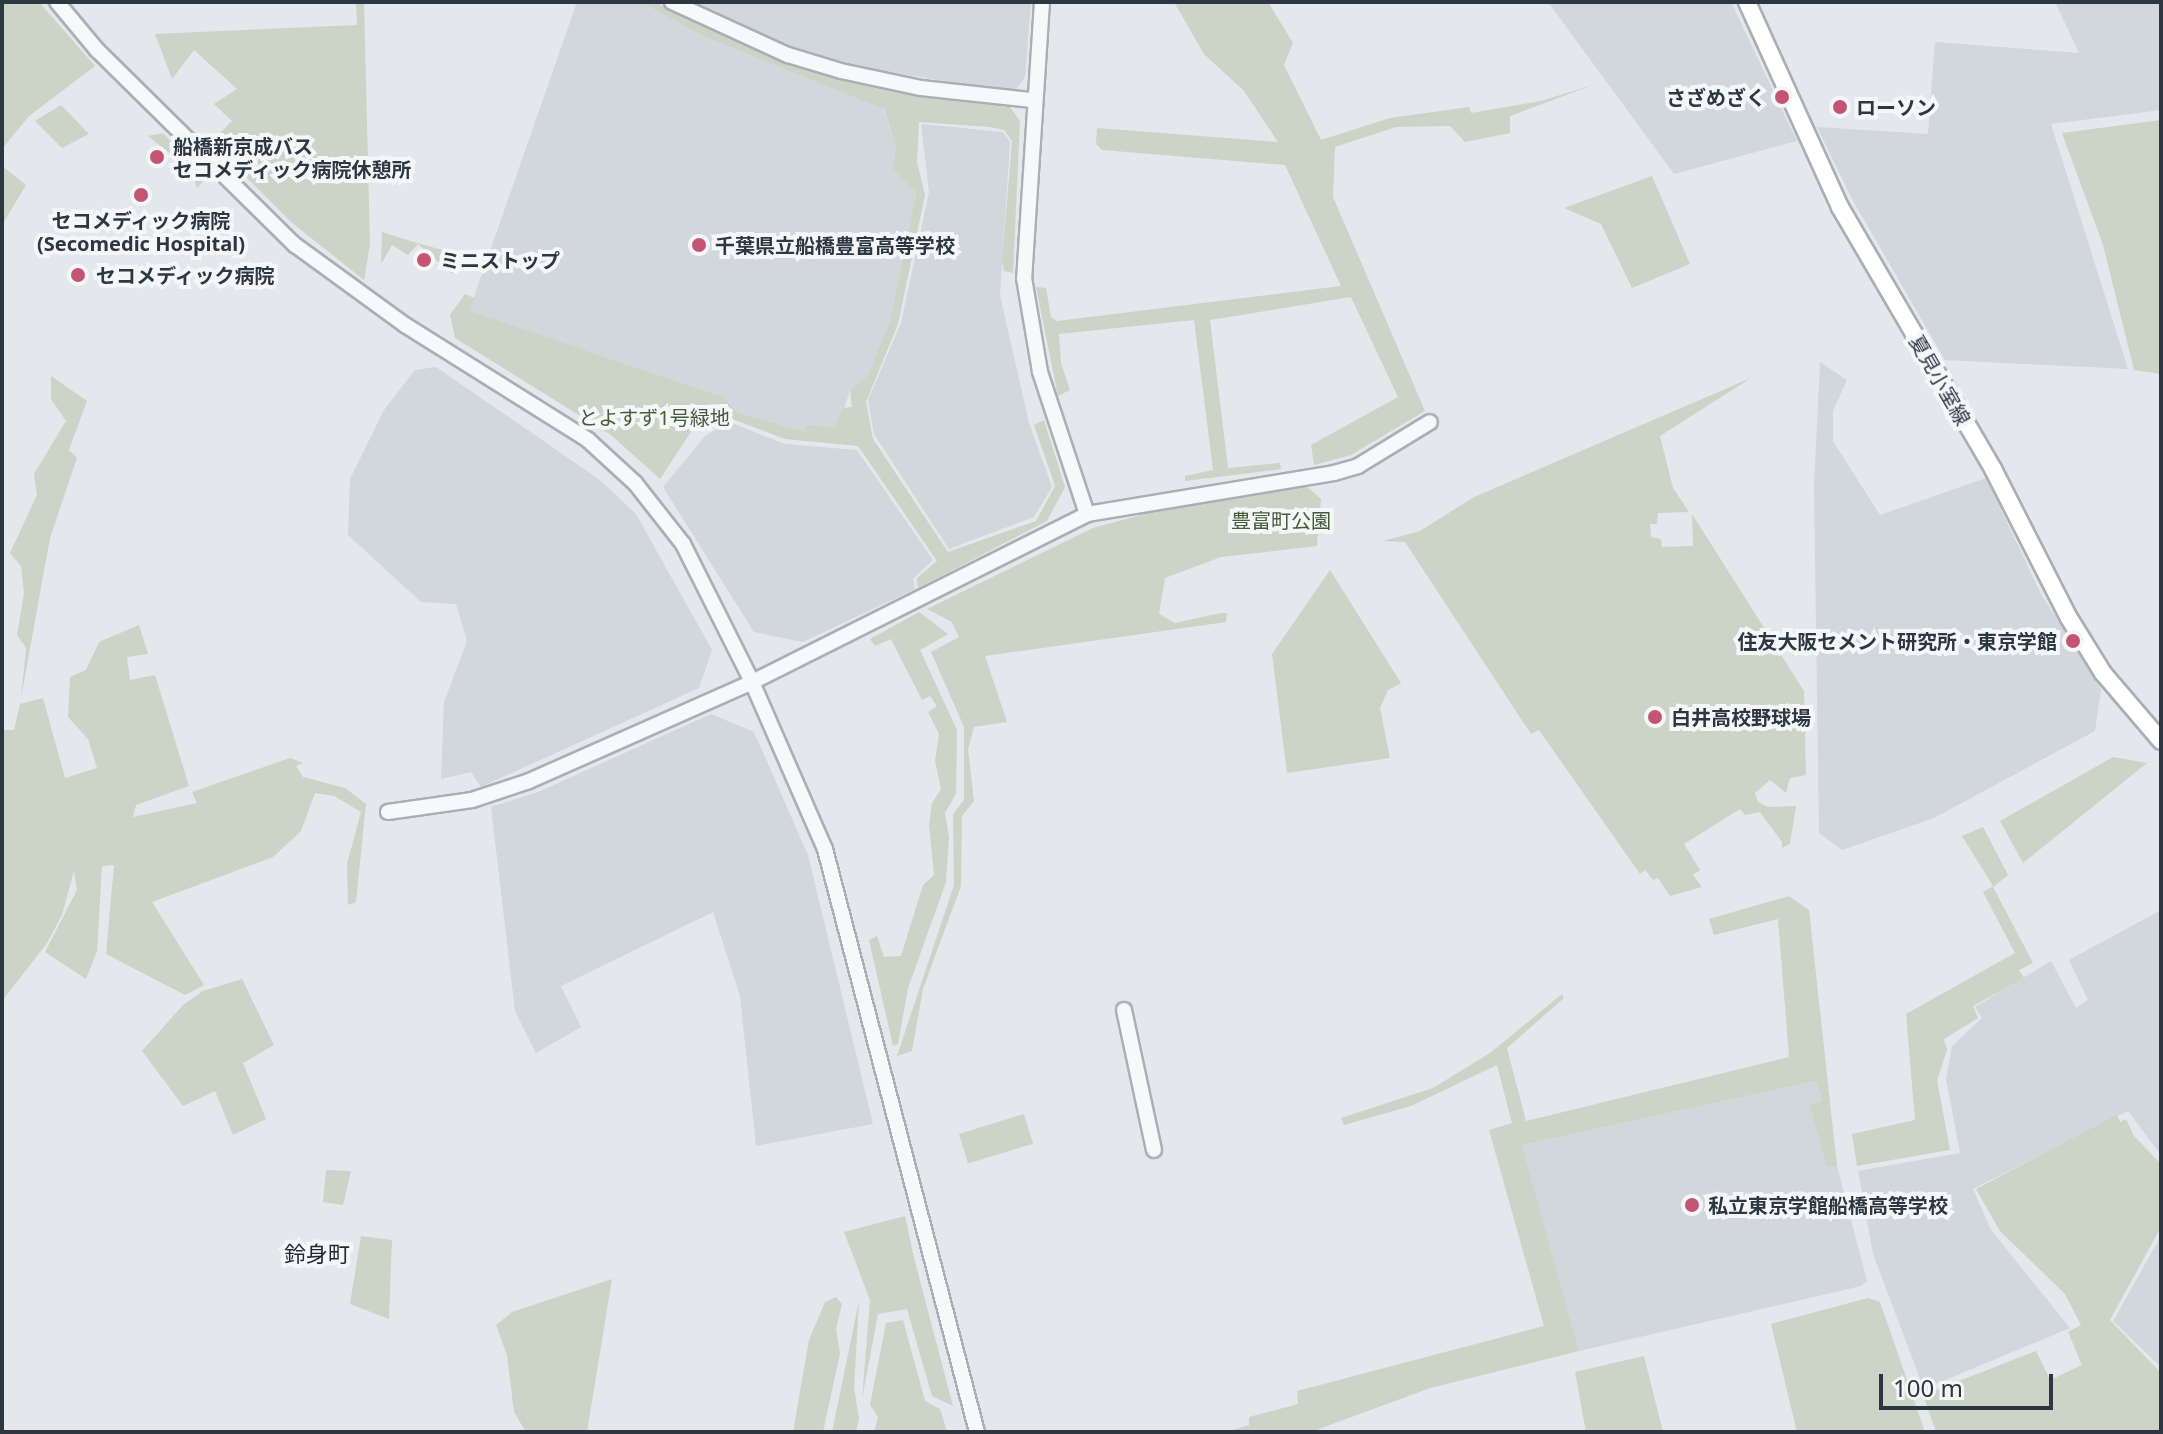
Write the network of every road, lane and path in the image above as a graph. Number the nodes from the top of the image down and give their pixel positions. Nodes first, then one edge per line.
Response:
1 (57, 2) edge
2 (672, 2) edge
3 (1042, 2) edge
4 (1747, 2) edge
5 (1032, 100) junction
6 (1430, 422) dead end
7 (1087, 514) junction
8 (752, 682) junction
9 (2161, 741) edge
10 (388, 812) dead end
11 (1124, 1010) dead end
12 (1154, 1150) dead end
13 (977, 1432) edge

1 - 8 street
2 - 5 street
3 - 5 street
4 - 9 main road, 夏見小室線
5 - 7 street
6 - 7 street
7 - 8 street
8 - 10 street
8 - 13 street
11 - 12 street

